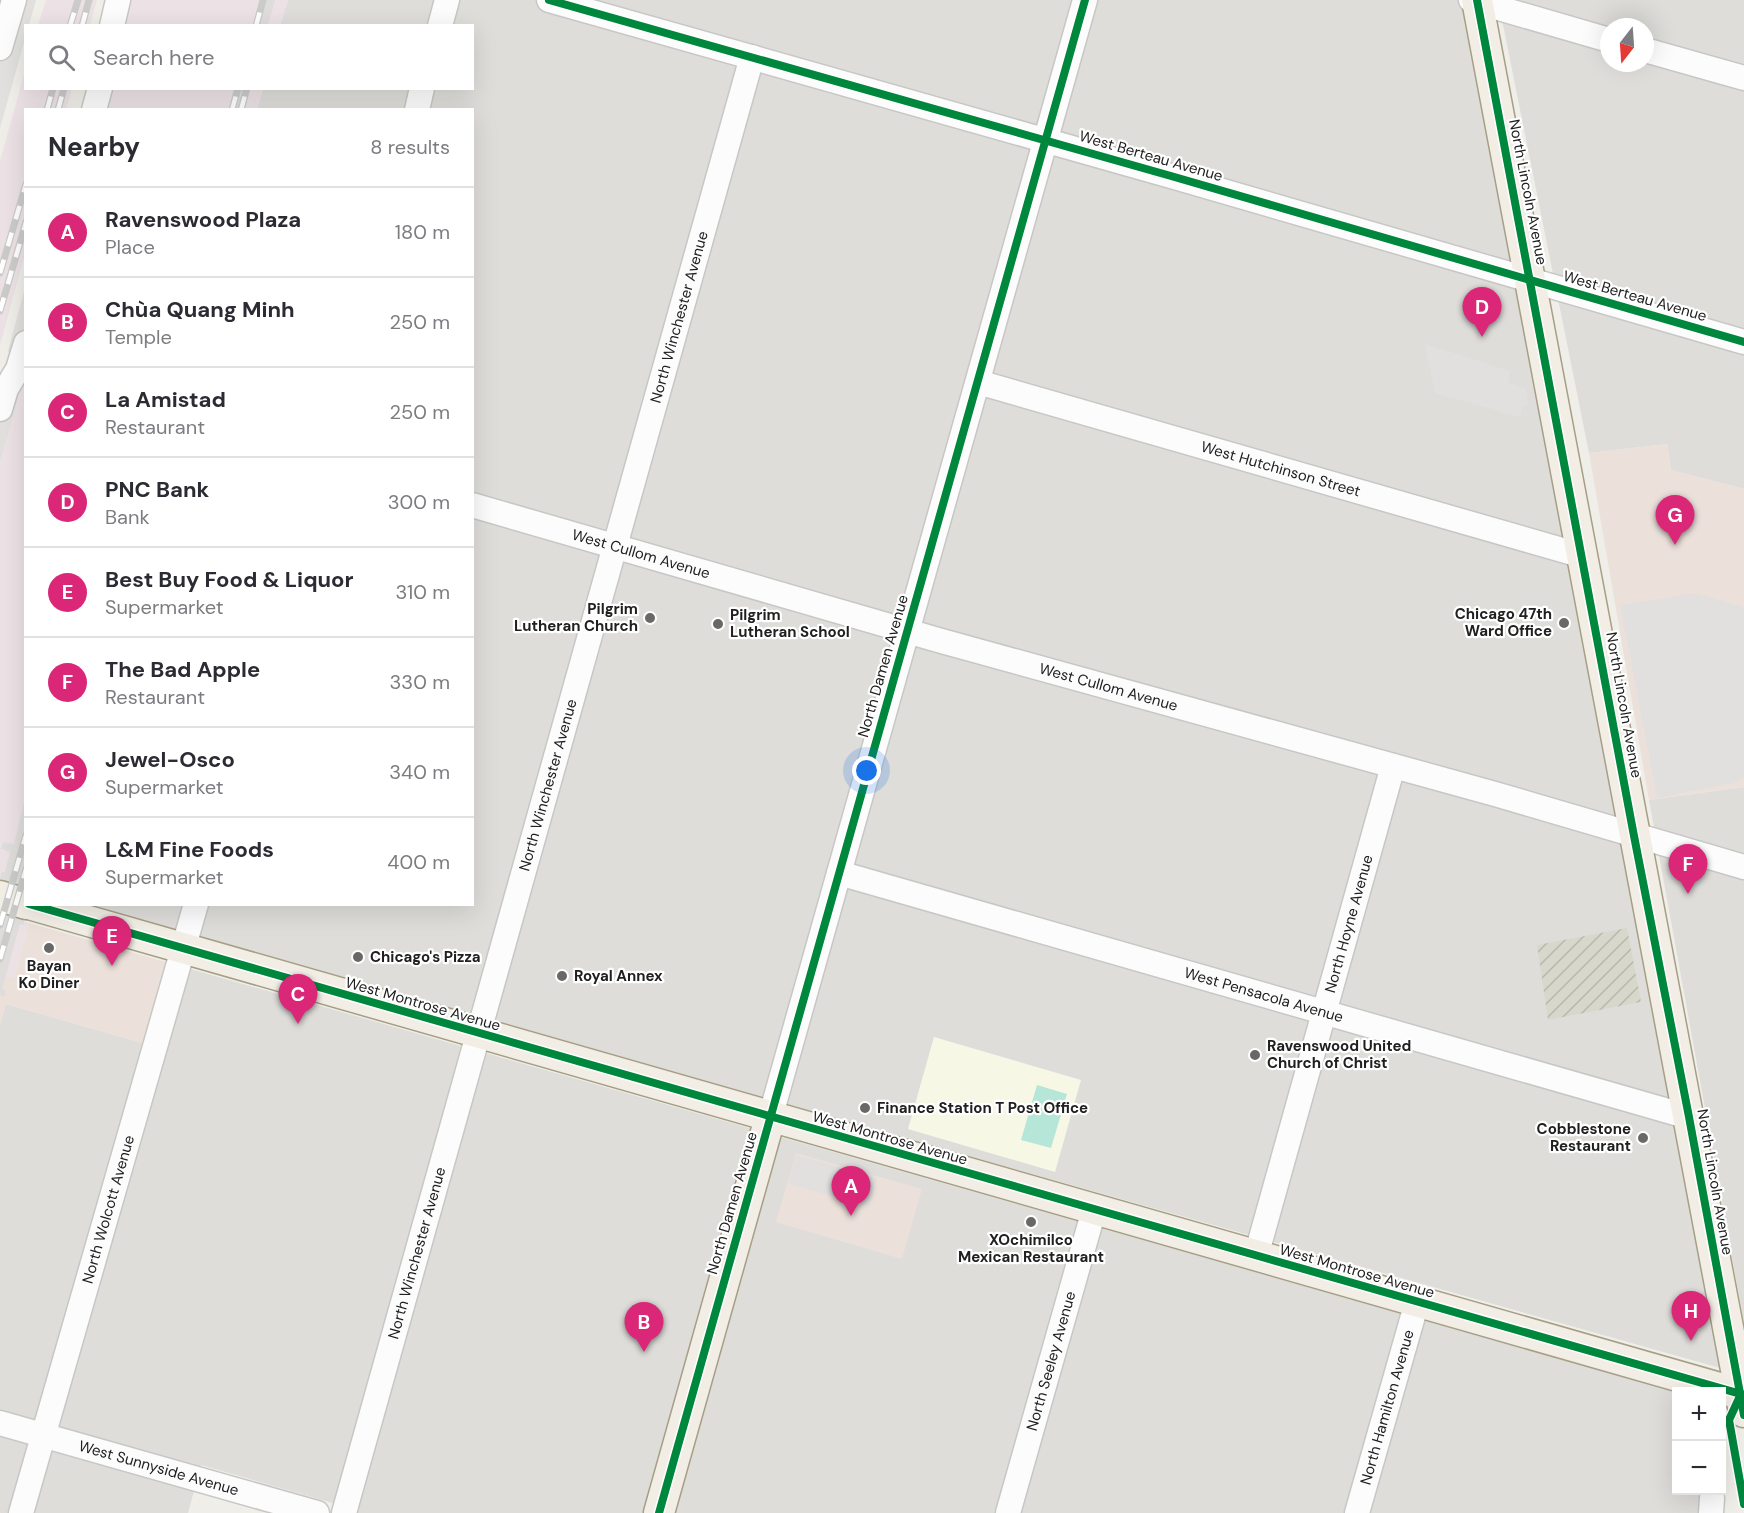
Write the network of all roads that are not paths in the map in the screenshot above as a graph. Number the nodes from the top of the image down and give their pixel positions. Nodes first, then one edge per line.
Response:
1 (14, 0) edge
2 (118, 0) edge
3 (447, 0) edge
4 (1085, 0) edge
5 (559, 1) edge
6 (1475, 1) edge
7 (112, 24) edge
8 (441, 24) edge
9 (1600, 37) edge
10 (0, 48) edge
11 (1654, 53) edge
12 (752, 57) junction
13 (1744, 78) edge
14 (99, 90) edge
15 (422, 90) edge
16 (95, 108) edge
17 (417, 108) edge
18 (1046, 140) junction
19 (1531, 280) junction
20 (1744, 342) edge
21 (24, 350) edge
22 (978, 382) junction
23 (0, 409) edge
24 (474, 505) edge
25 (616, 546) junction
26 (1583, 556) junction
27 (908, 631) junction
28 (1393, 766) junction
29 (1634, 836) junction
30 (1744, 867) edge
31 (839, 873) junction
32 (0, 896) edge
33 (24, 903) edge
34 (34, 906) edge
35 (195, 906) edge
36 (184, 950) junction
37 (1324, 1012) junction
38 (480, 1034) junction
39 (1689, 1117) junction
40 (770, 1118) junction
41 (1094, 1210) junction
42 (1256, 1256) junction
43 (1417, 1302) junction
44 (1742, 1385) edge
45 (0, 1423) edge
46 (43, 1435) junction
47 (21, 1513) edge
48 (317, 1513) edge
49 (344, 1513) edge
50 (659, 1513) edge
51 (1008, 1513) edge
52 (1357, 1513) edge

1 - 10 street
2 - 7 street
3 - 8 street
4 - 18 street, North Damen Avenue
5 - 12 street, West Berteau Avenue
6 - 9 street
6 - 19 main road, North Lincoln Avenue
11 - 13 street
12 - 18 street, West Berteau Avenue
12 - 25 street, North Winchester Avenue
14 - 16 street
15 - 17 street
18 - 19 street, West Berteau Avenue
18 - 22 street, North Damen Avenue
19 - 20 street, West Berteau Avenue
19 - 26 main road, North Lincoln Avenue
21 - 23 street
22 - 26 street, West Hutchinson Street
22 - 27 street, North Damen Avenue
24 - 25 street, West Cullom Avenue
25 - 27 street, West Cullom Avenue
25 - 38 street, North Winchester Avenue
26 - 29 main road, North Lincoln Avenue
27 - 28 street, West Cullom Avenue
27 - 31 street, North Damen Avenue
28 - 29 street, West Cullom Avenue
28 - 37 street, North Hoyne Avenue
29 - 30 street, West Cullom Avenue
29 - 39 main road, North Lincoln Avenue
31 - 37 street, West Pensacola Avenue
31 - 40 street, North Damen Avenue
32 - 33 main road, West Montrose Avenue
34 - 36 main road, West Montrose Avenue
35 - 36 street, North Wolcott Avenue
36 - 38 main road, West Montrose Avenue
36 - 46 street, North Wolcott Avenue
37 - 39 street, West Pensacola Avenue
37 - 42 street, North Hoyne Avenue
38 - 40 main road, West Montrose Avenue
38 - 49 street, North Winchester Avenue
39 - 44 main road, North Lincoln Avenue
40 - 41 main road, West Montrose Avenue
40 - 50 main road, North Damen Avenue
41 - 42 main road, West Montrose Avenue
41 - 51 street, North Seeley Avenue
42 - 43 main road, West Montrose Avenue
43 - 44 main road, West Montrose Avenue
43 - 52 street, North Hamilton Avenue
45 - 46 street, West Sunnyside Avenue
46 - 47 street, North Wolcott Avenue
46 - 48 street, West Sunnyside Avenue

